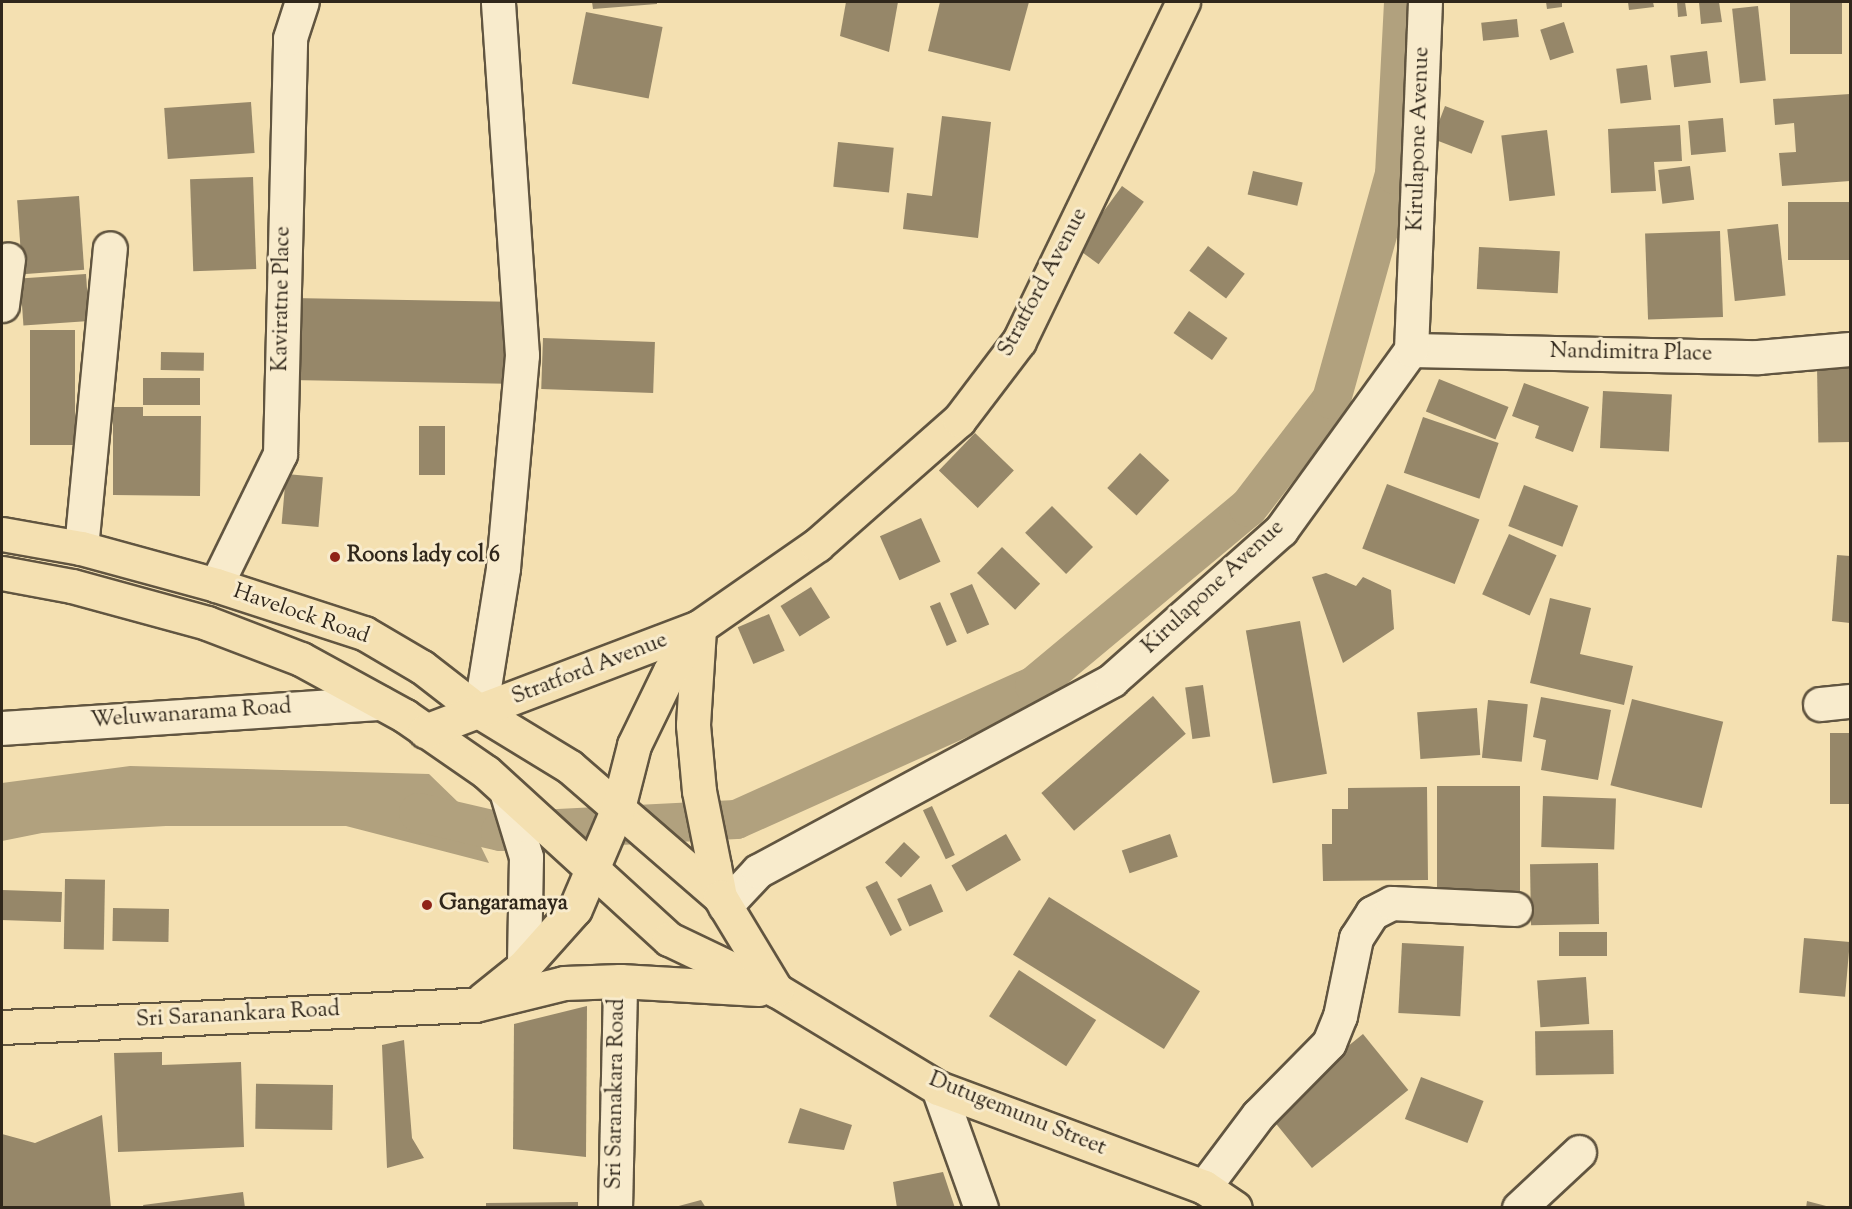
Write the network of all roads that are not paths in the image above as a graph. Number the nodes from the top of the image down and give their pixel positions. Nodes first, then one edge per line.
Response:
1 (302, 2) edge
2 (498, 2) edge
3 (1183, 2) edge
4 (1425, 2) edge
5 (110, 248) dead end
6 (8, 259) dead end
7 (2, 304) edge
8 (1851, 349) edge
9 (1411, 350) junction
10 (2, 534) edge
11 (81, 548) junction
12 (2, 573) edge
13 (216, 585) junction
14 (699, 627) junction
15 (380, 703) junction
16 (480, 712) junction
17 (2, 728) edge
18 (425, 730) junction
19 (496, 781) junction
20 (618, 808) junction
21 (591, 869) junction
22 (723, 902) junction
23 (1515, 909) dead end
24 (524, 966) junction
25 (620, 981) junction
26 (776, 990) junction
27 (475, 1005) junction
28 (2, 1027) edge
29 (938, 1088) junction
30 (1579, 1152) dead end
31 (1204, 1187) junction
32 (615, 1208) edge
33 (981, 1208) edge
34 (1234, 1208) edge
35 (1519, 1208) edge

1 - 13 street, Kaviratne Place
2 - 16 street
3 - 14 main road, Stratford Avenue
4 - 9 street, Kirulapone Avenue
5 - 11 street
6 - 7 street
8 - 9 street, Nandimitra Place
9 - 22 street, Kirulapone Avenue
10 - 11 main road, Havelock Road
11 - 13 main road, Havelock Road
12 - 15 main road, Havelock Road
13 - 16 main road, Havelock Road
14 - 16 main road, Stratford Avenue
14 - 20 main road, Stratford Avenue
14 - 22 main road
15 - 17 street, Weluwanarama Road
15 - 18 main road, Havelock Road
16 - 18 main road, Stratford Avenue
16 - 20 main road, Havelock Road
18 - 19 main road, Havelock Road
19 - 21 main road, Havelock Road
19 - 24 street
20 - 21 main road, Stratford Avenue
20 - 22 main road, Havelock Road
21 - 24 main road
21 - 26 main road, Dutugemunu Street
22 - 26 main road
23 - 31 street
24 - 27 main road
25 - 26 main road, Sri Saranankara Road
25 - 27 main road, Sri Saranankara Road
25 - 32 street, Sri Saranakara Road
26 - 29 main road, Dutugemunu Street
27 - 28 main road, Sri Saranankara Road
29 - 31 main road, Dutugemunu Street
29 - 33 street
30 - 35 street
31 - 34 main road, Dutugemunu Street

